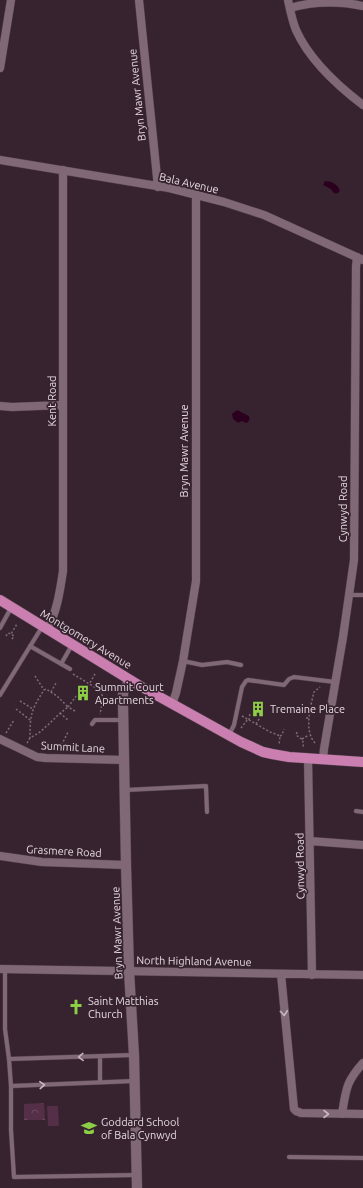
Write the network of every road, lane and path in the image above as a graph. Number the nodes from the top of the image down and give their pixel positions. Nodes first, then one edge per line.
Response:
1 (11, 0) edge
2 (139, 0) edge
3 (353, 2) edge
4 (289, 4) edge
5 (363, 6) edge
6 (0, 68) edge
7 (363, 105) edge
8 (0, 160) edge
9 (62, 170) junction
10 (158, 187) junction
11 (196, 195) junction
12 (360, 259) edge
13 (63, 405) junction
14 (0, 406) edge
15 (350, 595) junction
16 (363, 596) edge
17 (0, 600) edge
18 (12, 608) junction
19 (17, 624) dead end
20 (0, 628) edge
21 (45, 628) junction
22 (11, 634) junction
23 (6, 636) dead end
24 (12, 639) dead end
25 (72, 645) junction
26 (30, 646) junction
27 (183, 661) junction
28 (61, 664) junction
29 (241, 665) dead end
30 (70, 669) joint
31 (95, 674) dead end
32 (35, 676) dead end
33 (130, 680) junction
34 (336, 682) junction
35 (56, 683) dead end
36 (89, 685) junction
37 (323, 686) dead end
38 (44, 690) junction
39 (51, 692) junction
40 (310, 692) dead end
41 (314, 692) junction
42 (0, 695) edge
43 (77, 696) dead end
44 (20, 701) dead end
45 (172, 704) junction
46 (308, 705) dead end
47 (311, 705) junction
48 (68, 707) junction
49 (16, 709) dead end
50 (33, 709) junction
51 (75, 711) dead end
52 (60, 713) junction
53 (237, 713) junction
54 (250, 713) dead end
55 (261, 716) dead end
56 (306, 718) dead end
57 (310, 718) junction
58 (14, 720) dead end
59 (30, 720) junction
60 (98, 720) junction
61 (124, 720) junction
62 (249, 720) junction
63 (69, 721) dead end
64 (92, 724) dead end
65 (256, 724) junction
66 (269, 726) dead end
67 (241, 728) dead end
68 (273, 728) dead end
69 (267, 730) junction
70 (284, 730) dead end
71 (68, 732) dead end
72 (272, 732) junction
73 (297, 732) dead end
74 (6, 733) dead end
75 (310, 735) junction
76 (229, 736) junction
77 (280, 736) junction
78 (30, 738) junction
79 (0, 739) edge
80 (302, 739) junction
81 (27, 744) dead end
82 (278, 744) dead end
83 (315, 744) dead end
84 (303, 748) dead end
85 (61, 751) dead end
86 (308, 758) junction
87 (323, 759) junction
88 (125, 760) junction
89 (363, 762) edge
90 (125, 790) junction
91 (356, 811) dead end
92 (208, 812) dead end
93 (363, 812) edge
94 (310, 841) junction
95 (363, 845) edge
96 (0, 856) edge
97 (126, 865) junction
98 (3, 969) edge
99 (130, 971) junction
100 (281, 974) junction
101 (312, 975) junction
102 (363, 975) edge
103 (134, 1055) junction
104 (100, 1056) junction
105 (9, 1060) junction
106 (363, 1063) edge
107 (134, 1081) junction
108 (100, 1082) junction
109 (10, 1086) junction
110 (342, 1114) junction
111 (363, 1114) edge
112 (289, 1157) dead end
113 (363, 1158) edge
114 (136, 1175) junction
115 (137, 1188) edge

1 - 6 street
2 - 10 street, Bryn Mawr Avenue
3 - 4 street
3 - 5 street
4 - 7 street
8 - 9 street, Bala Avenue
9 - 10 street, Bala Avenue
9 - 13 street, Kent Road
10 - 11 street, Bala Avenue
11 - 12 street, Bala Avenue
11 - 27 street, Bryn Mawr Avenue
12 - 15 street, Cynwyd Road
13 - 14 street
13 - 21 street, Kent Road
15 - 16 lane
15 - 34 street, Cynwyd Road
17 - 18 main road, Montgomery Avenue
18 - 20 lane
18 - 21 main road, Montgomery Avenue
19 - 22 path
21 - 25 main road, Montgomery Avenue
21 - 26 lane
22 - 23 path
22 - 24 path
25 - 28 lane
25 - 33 main road, Montgomery Avenue
26 - 28 lane
26 - 42 lane
27 - 29 lane
27 - 45 street, Bryn Mawr Avenue
28 - 30 lane
30 - 36 path
31 - 36 path
32 - 38 path
33 - 45 main road, Montgomery Avenue
33 - 61 street, Bryn Mawr Avenue
34 - 53 lane
34 - 87 street, Cynwyd Road
35 - 39 path
36 - 60 path
37 - 41 path
38 - 39 path
38 - 50 path
39 - 48 path
40 - 41 path
41 - 47 path
43 - 48 path
44 - 50 path
45 - 76 main road, Montgomery Avenue
46 - 47 path
47 - 57 path
48 - 51 path
48 - 52 path
49 - 59 path
50 - 59 path
52 - 63 path
52 - 78 path
53 - 62 path
53 - 76 lane
54 - 62 path
55 - 65 path
56 - 57 path
57 - 75 path
58 - 74 path
59 - 78 path
60 - 61 lane
60 - 64 lane
61 - 88 street, Bryn Mawr Avenue
62 - 65 path
62 - 67 path
65 - 69 path
66 - 69 path
68 - 72 path
69 - 72 path
70 - 77 path
71 - 85 path
72 - 77 path
73 - 80 path
75 - 80 path
75 - 83 path
76 - 86 main road, Montgomery Avenue
77 - 82 path
78 - 81 path
79 - 88 street, Summit Lane
80 - 84 path
86 - 87 main road, Montgomery Avenue
86 - 94 street, Cynwyd Road
87 - 89 main road, Montgomery Avenue
88 - 90 street, Bryn Mawr Avenue
90 - 92 lane
90 - 97 street, Bryn Mawr Avenue
91 - 93 lane
94 - 95 street
94 - 101 street, Cynwyd Road
96 - 97 street, Grasmere Road
97 - 99 street, Bryn Mawr Avenue
98 - 99 street, North Highland Avenue
98 - 105 lane
99 - 100 street, North Highland Avenue
99 - 103 street, Bryn Mawr Avenue
100 - 101 street, North Highland Avenue
100 -> 110 street
101 - 102 street, North Highland Avenue
103 - 104 lane
103 - 107 street, Bryn Mawr Avenue
104 -> 105 lane
104 - 108 lane
105 - 109 lane
106 - 110 street
107 - 108 lane
107 - 114 street, Bryn Mawr Avenue
109 -> 108 lane
109 - 114 lane
110 - 111 street
112 - 113 lane
114 - 115 street, Bryn Mawr Avenue

